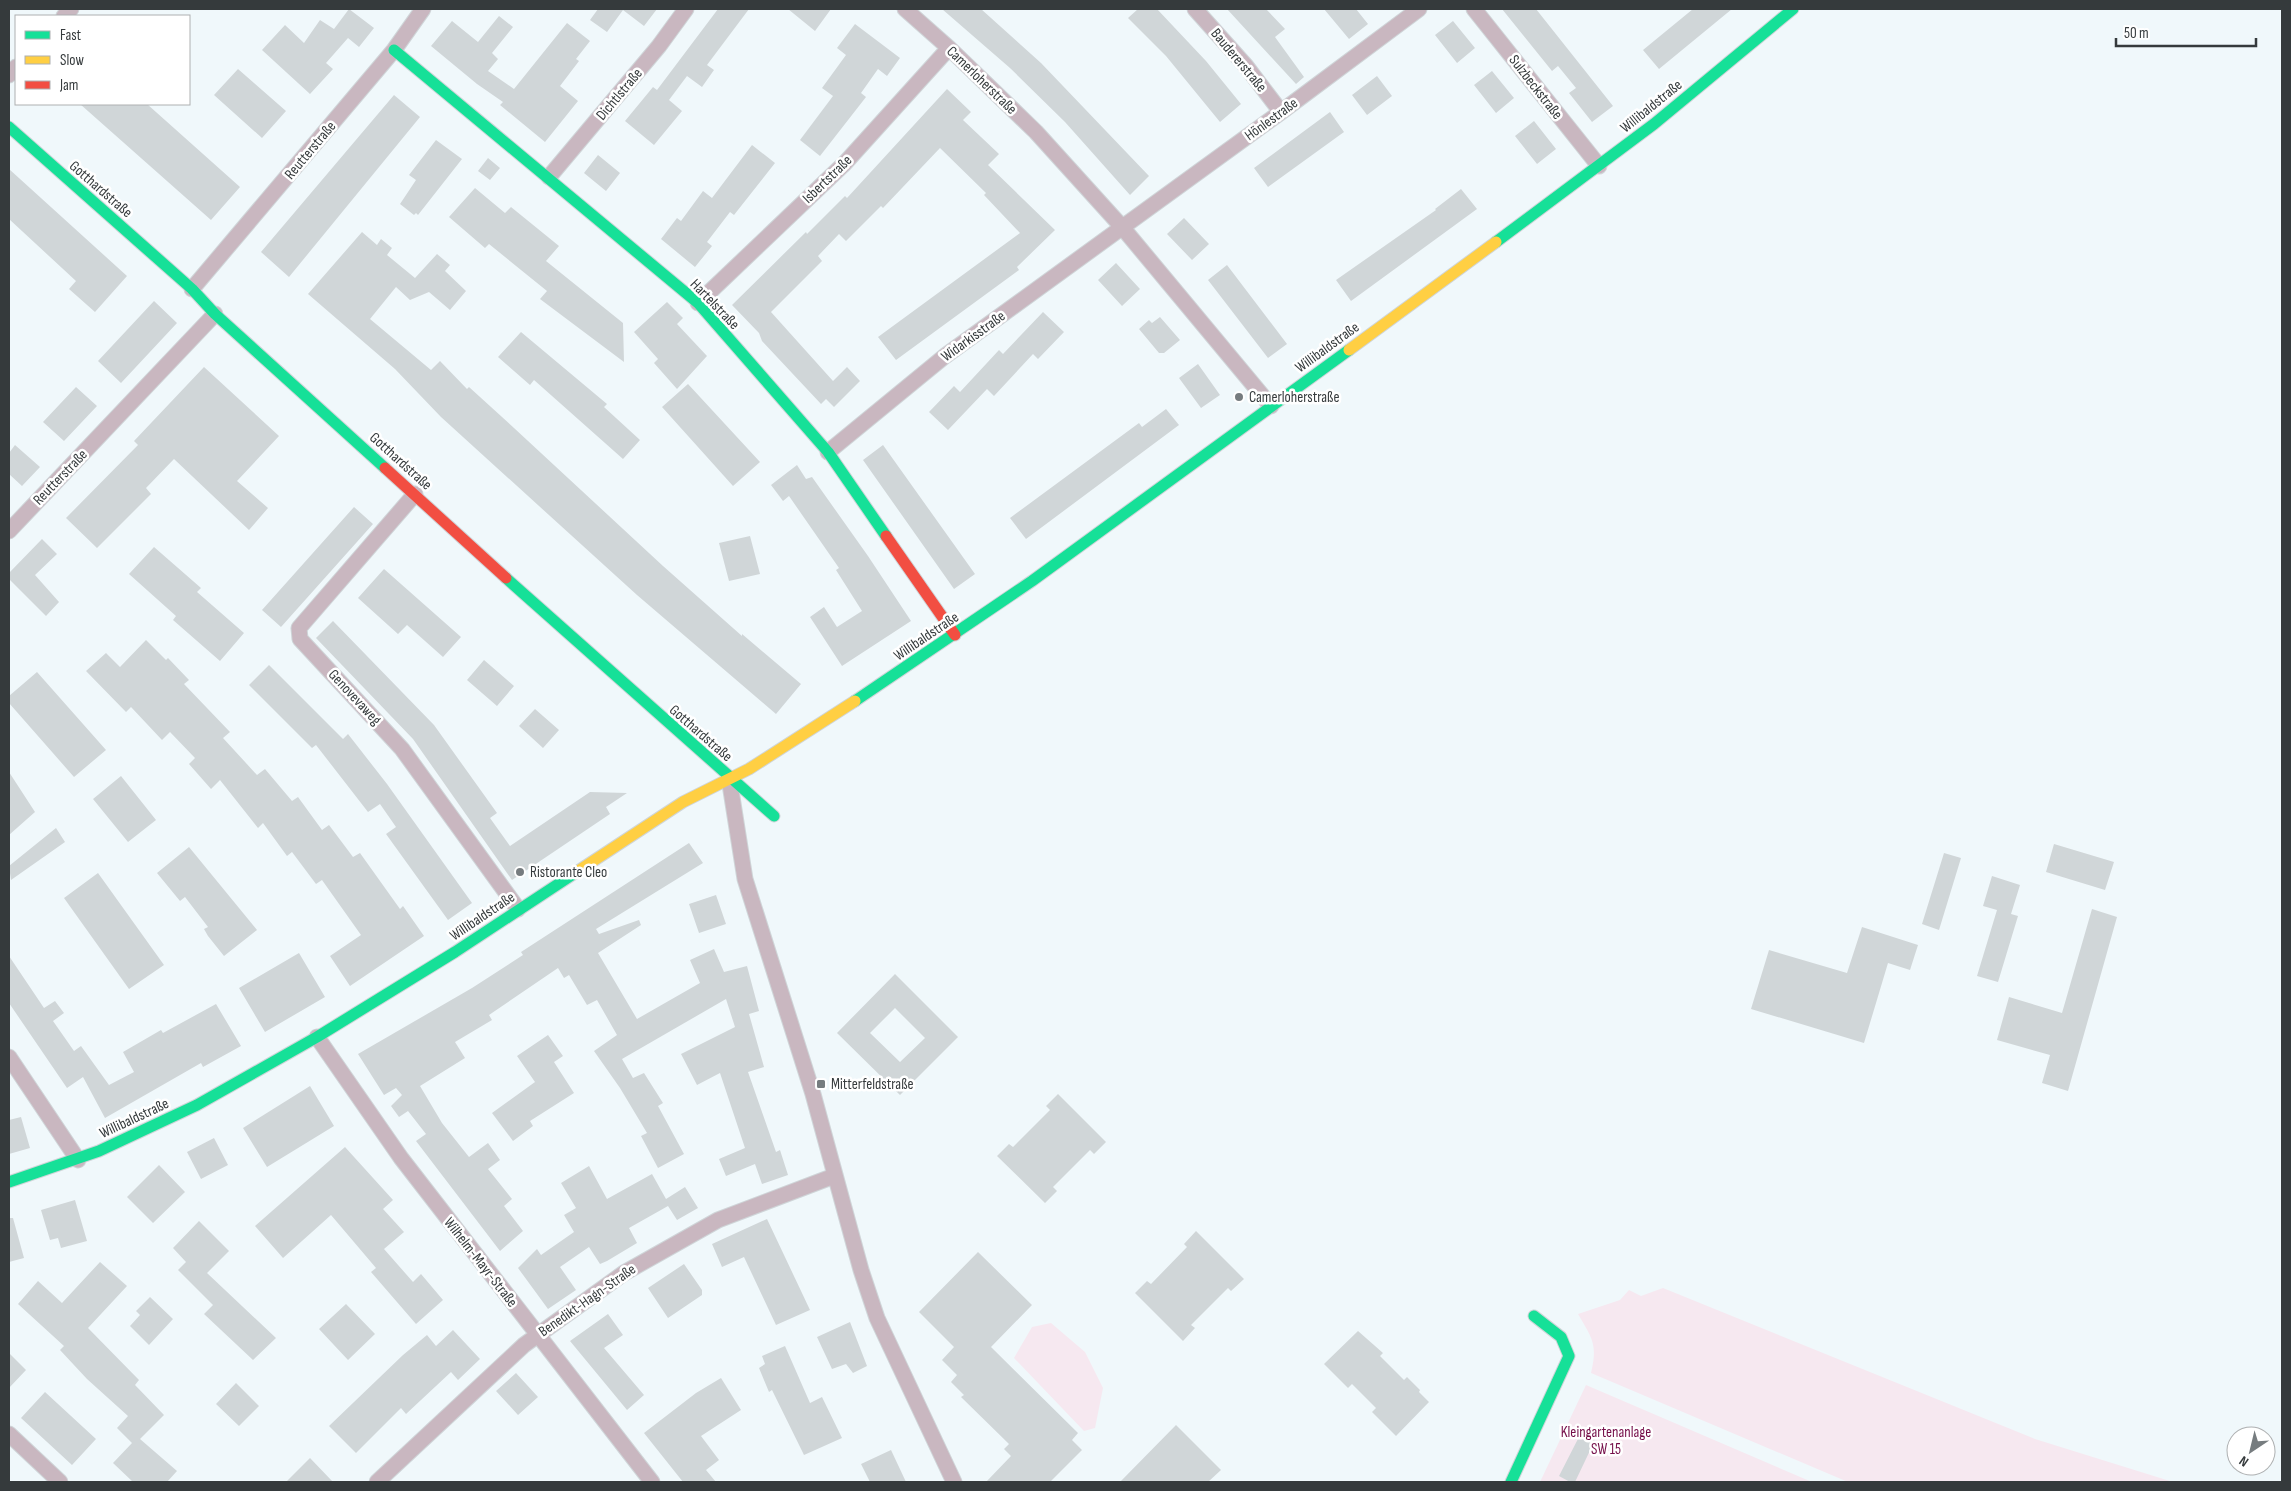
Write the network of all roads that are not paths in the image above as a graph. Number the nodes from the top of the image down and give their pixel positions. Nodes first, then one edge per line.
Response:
1 (423, 9) edge
2 (686, 9) edge
3 (905, 9) edge
4 (1195, 9) edge
5 (1419, 9) edge
6 (1474, 9) edge
7 (1793, 9) edge
8 (949, 48) junction
9 (394, 50) junction
10 (1281, 112) junction
11 (9, 127) edge
12 (1598, 166) junction
13 (548, 177) junction
14 (1122, 227) junction
15 (192, 289) junction
16 (698, 304) junction
17 (215, 314) junction
18 (1271, 406) junction
19 (828, 452) junction
20 (415, 494) junction
21 (9, 531) edge
22 (955, 635) junction
23 (729, 778) junction
24 (774, 816) dead end
25 (518, 909) junction
26 (317, 1037) junction
27 (9, 1058) edge
28 (78, 1160) junction
29 (834, 1176) junction
30 (9, 1182) edge
31 (1534, 1316) dead end
32 (537, 1334) junction
33 (9, 1434) edge
34 (60, 1482) edge
35 (377, 1482) edge
36 (652, 1482) edge
37 (954, 1482) edge
38 (1511, 1482) edge

1 - 9 street, Reutterstraße
2 - 13 street, Dichtlstraße
3 - 8 street, Camerloherstraße
4 - 10 street, Baudererstraße
5 - 10 street, Hönlestraße
6 - 12 street, Sulzbeckstraße
7 - 12 street, Willibaldstraße
8 - 14 street, Camerloherstraße
8 - 16 street, Isbertstraße
9 - 13 street, Hartelstraße
9 - 15 street, Reutterstraße
10 - 14 street, Hönlestraße
11 - 15 street, Gotthardstraße
12 - 18 street, Willibaldstraße
13 - 16 street, Hartelstraße
14 - 18 street, Camerloherstraße
14 - 19 street, Widarkisstraße
15 - 17 street, Gotthardstraße
16 - 19 street, Hartelstraße
17 - 20 street, Gotthardstraße
17 - 21 street, Reutterstraße
18 - 22 street, Willibaldstraße
19 - 22 street, Hartelstraße
20 - 23 street, Gotthardstraße
20 - 25 street, Genovevaweg
22 - 23 street, Willibaldstraße
23 - 24 street, Gotthardstraße
23 - 25 street, Willibaldstraße
23 - 29 street
25 - 26 street, Willibaldstraße
26 - 28 street, Willibaldstraße
26 - 32 street, Wilhelm-Mayr-Straße
27 - 28 street
28 - 30 street, Willibaldstraße
29 - 32 street, Benedikt-Hagn-Straße
29 - 37 street
31 - 38 street
32 - 35 street, Benedikt-Hagn-Straße
32 - 36 street, Wilhelm-Mayr-Straße
33 - 34 street

